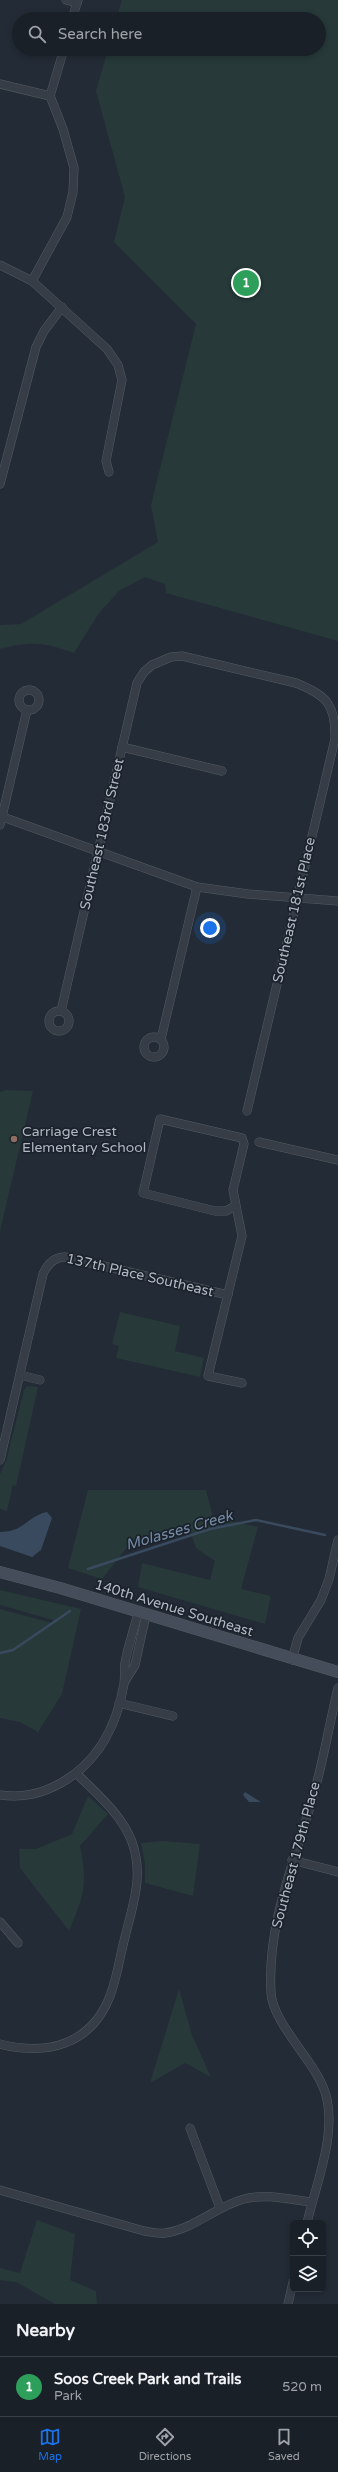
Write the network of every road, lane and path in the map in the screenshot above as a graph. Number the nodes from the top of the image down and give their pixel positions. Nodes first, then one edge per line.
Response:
1 (66, 0) edge
2 (77, 2) edge
3 (74, 12) edge
4 (62, 56) edge
5 (0, 84) edge
6 (50, 96) junction
7 (0, 265) edge
8 (32, 281) junction
9 (62, 307) junction
10 (109, 472) dead end
11 (0, 484) edge
12 (155, 664) joint
13 (27, 710) dead end
14 (122, 747) junction
15 (222, 771) dead end
16 (1, 816) edge
17 (0, 825) edge
18 (97, 851) junction
19 (196, 887) junction
20 (297, 898) junction
21 (338, 901) edge
22 (61, 1011) dead end
23 (161, 1039) dead end
24 (247, 1111) dead end
25 (259, 1142) dead end
26 (338, 1160) edge
27 (235, 1206) junction
28 (228, 1295) junction
29 (20, 1375) junction
30 (40, 1380) dead end
31 (242, 1383) dead end
32 (0, 1460) edge
33 (338, 1540) edge
34 (0, 1572) edge
35 (142, 1614) junction
36 (292, 1660) junction
37 (338, 1672) edge
38 (338, 1688) edge
39 (119, 1703) junction
40 (173, 1716) dead end
41 (77, 1774) junction
42 (0, 1795) edge
43 (292, 1860) junction
44 (338, 1872) edge
45 (0, 1922) edge
46 (18, 1943) dead end
47 (0, 2044) edge
48 (190, 2128) dead end
49 (0, 2190) edge
50 (312, 2202) junction
51 (220, 2208) junction
52 (308, 2220) edge
53 (291, 2292) edge
54 (288, 2304) edge

1 - 2 street
2 - 3 street
4 - 6 street
5 - 6 street
6 - 8 street
7 - 8 street
8 - 9 street
9 - 10 street
9 - 11 street
12 - 14 street, Southeast 183rd Street
12 - 20 street, Southeast 181st Place
13 - 16 street
14 - 15 street
14 - 18 street, Southeast 183rd Street
16 - 17 street
16 - 18 street
18 - 19 street
18 - 22 street, Southeast 183rd Street
19 - 20 street
19 - 23 street
20 - 21 street
20 - 24 street, Southeast 181st Place
25 - 26 street
27 - 27 street
27 - 28 street
28 - 29 street, 137th Place Southeast
28 - 31 street
29 - 30 street
29 - 32 street
33 - 36 street
34 - 35 main road, 140th Avenue Southeast
35 - 36 main road, 140th Avenue Southeast
35 - 39 street
36 - 37 main road, 140th Avenue Southeast
38 - 43 street, Southeast 179th Place
39 - 40 street
39 - 41 street
41 - 42 street
41 - 47 street
43 - 44 street
43 - 50 street, Southeast 179th Place
45 - 46 street
48 - 51 street
49 - 51 street
50 - 51 street
50 - 52 street, Southeast 179th Place
53 - 54 street

